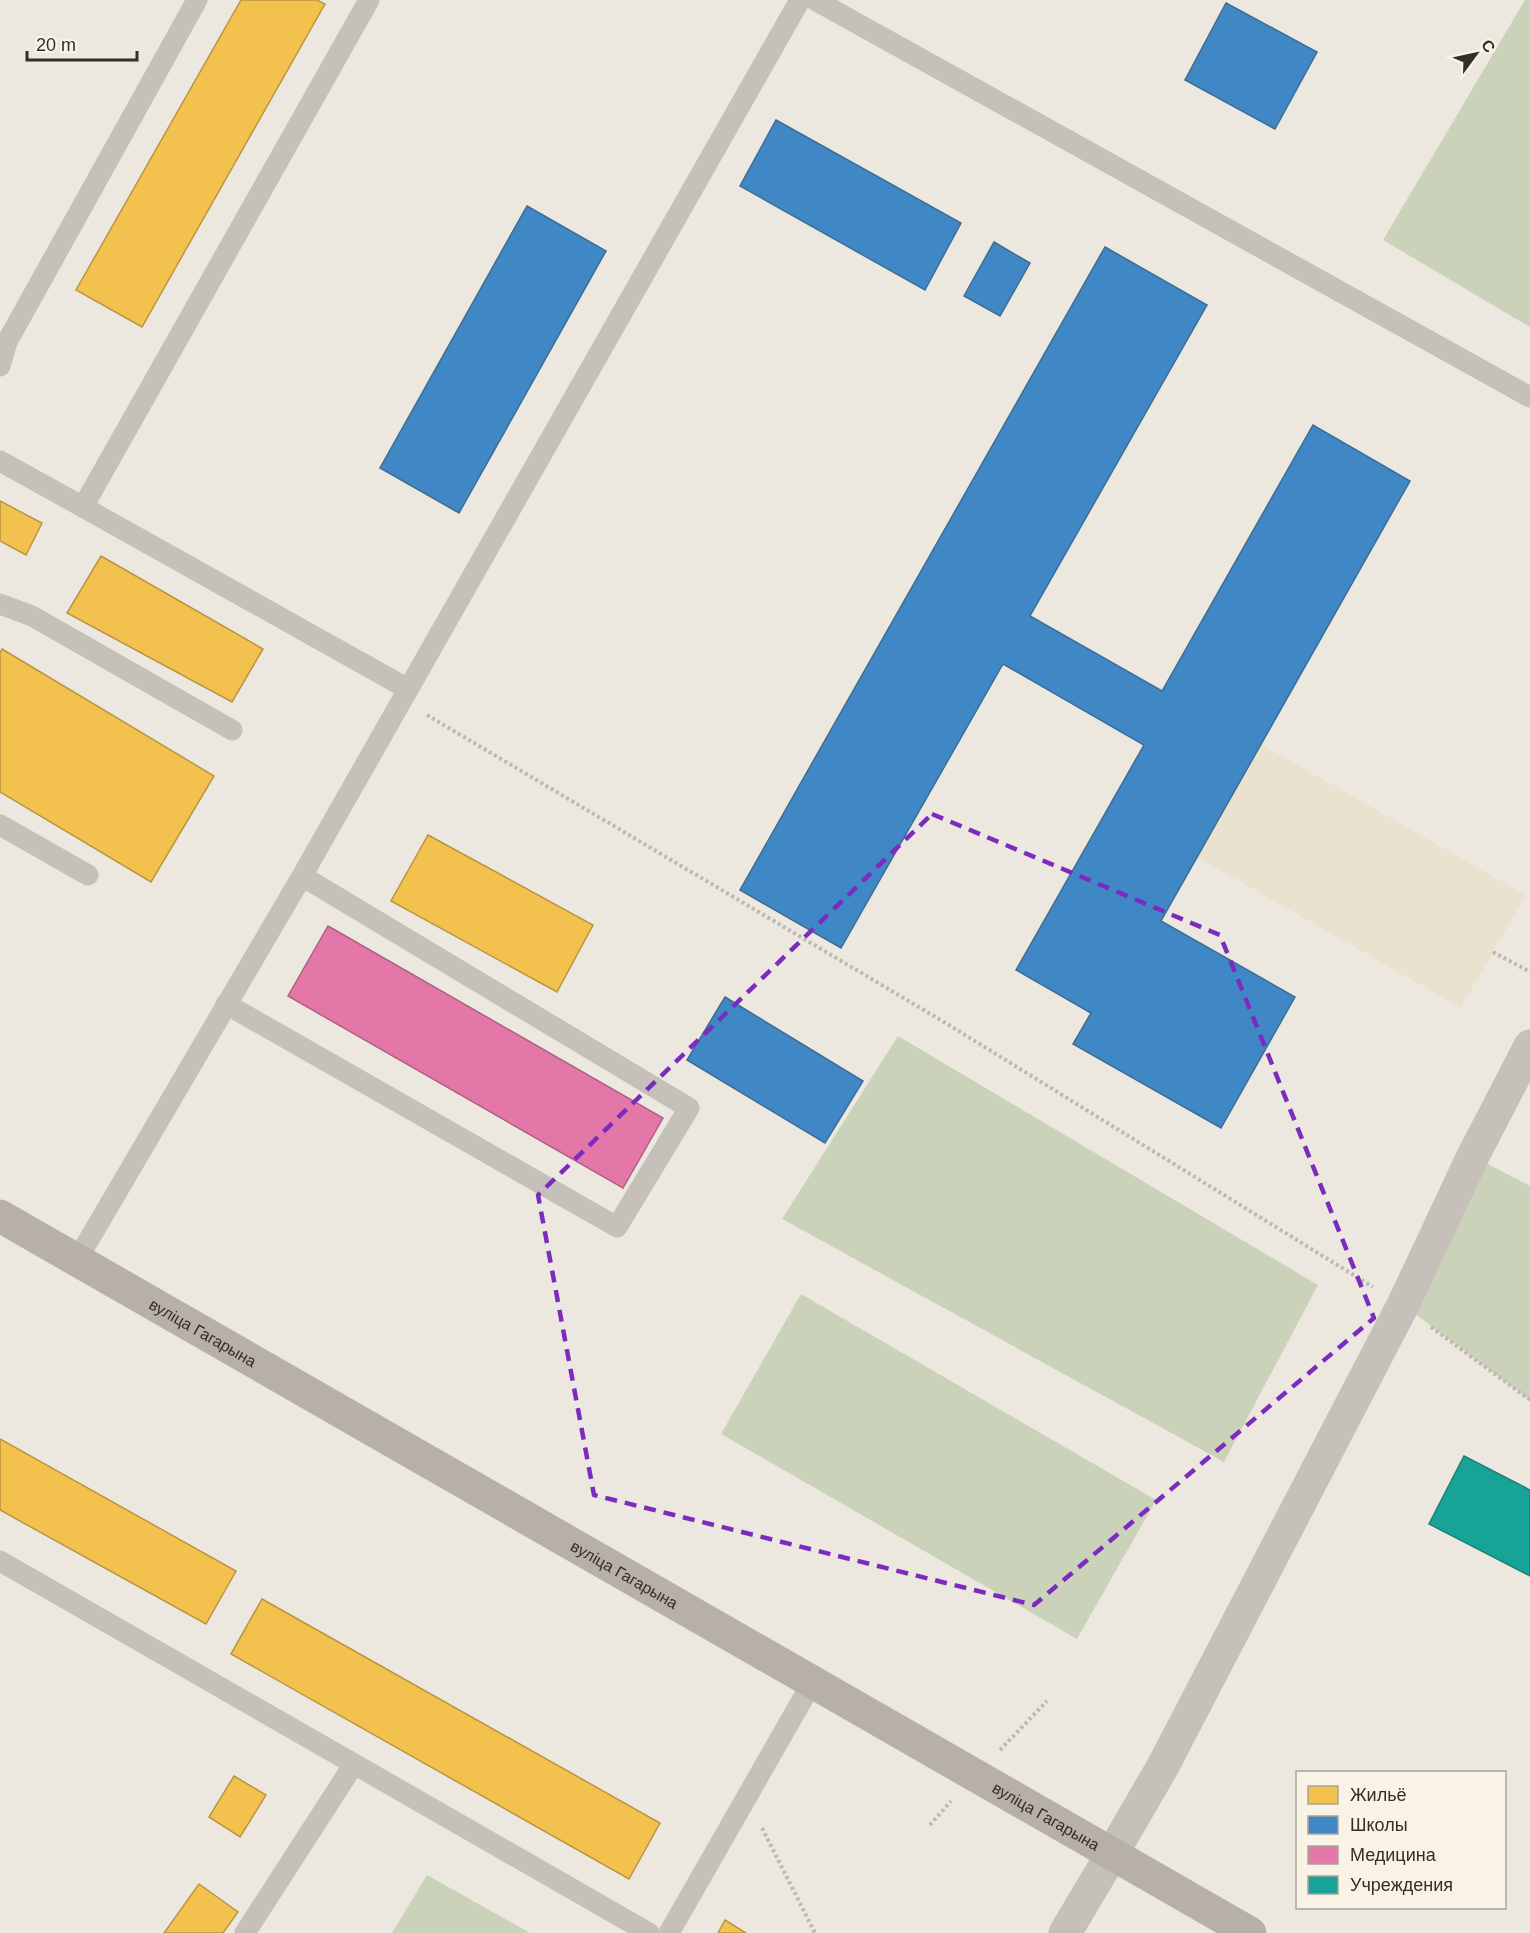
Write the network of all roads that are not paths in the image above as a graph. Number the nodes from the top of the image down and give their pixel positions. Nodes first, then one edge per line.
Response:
1 (197, 0) edge
2 (369, 0) edge
3 (800, 0) edge
4 (815, 0) edge
5 (0, 366) edge
6 (1530, 397) edge
7 (0, 461) edge
8 (83, 507) junction
9 (0, 604) edge
10 (405, 695) junction
11 (232, 730) dead end
12 (0, 825) edge
13 (88, 875) dead end
14 (302, 876) junction
15 (226, 1004) junction
16 (1530, 1046) edge
17 (0, 1216) edge
18 (77, 1260) junction
19 (0, 1561) edge
20 (813, 1681) junction
21 (354, 1764) junction
22 (1112, 1854) junction
23 (245, 1933) edge
24 (649, 1933) edge
25 (669, 1933) edge
26 (1065, 1933) edge
27 (1250, 1933) edge

1 - 5 lane
2 - 8 lane
3 - 10 lane
4 - 6 lane
7 - 8 lane
8 - 10 lane
9 - 11 lane
10 - 14 lane
12 - 13 lane
14 - 15 lane
14 - 15 lane
15 - 18 lane
16 - 22 street
17 - 18 main road, вуліца Гагарына
18 - 20 main road, вуліца Гагарына
19 - 21 lane
20 - 22 main road, вуліца Гагарына
20 - 25 lane
21 - 23 lane
21 - 24 lane
22 - 26 street
22 - 27 main road, вуліца Гагарына

